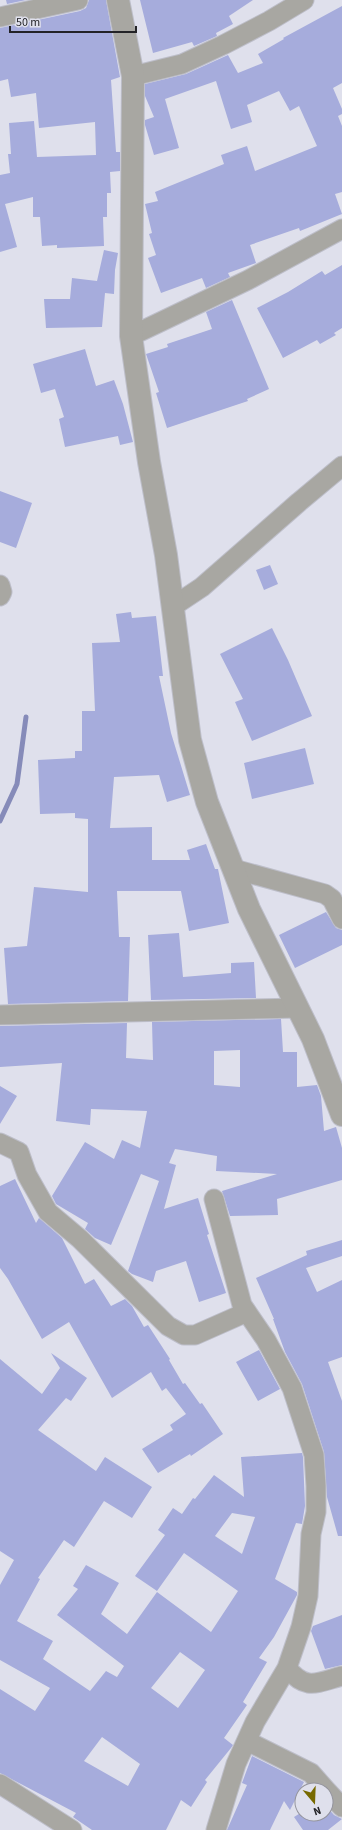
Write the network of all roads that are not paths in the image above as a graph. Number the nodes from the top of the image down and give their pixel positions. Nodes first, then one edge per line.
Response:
1 (78, 0) edge
2 (118, 0) edge
3 (304, 0) edge
4 (0, 18) edge
5 (133, 76) junction
6 (342, 229) edge
7 (131, 336) junction
8 (342, 466) edge
9 (0, 585) edge
10 (0, 596) edge
11 (172, 607) junction
12 (234, 869) junction
13 (342, 919) edge
14 (298, 1008) junction
15 (0, 1016) edge
16 (342, 1115) edge
17 (0, 1143) edge
18 (214, 1199) dead end
19 (247, 1312) junction
20 (287, 1668) junction
21 (342, 1676) edge
22 (247, 1741) junction
23 (318, 1782) edge
24 (0, 1784) edge
25 (334, 1798) edge
26 (342, 1807) edge
27 (72, 1830) edge
28 (216, 1830) edge

1 - 4 street
2 - 5 street
3 - 5 street
5 - 7 street
6 - 7 street
7 - 11 street
8 - 11 street
9 - 10 street
11 - 12 street
12 - 13 street
12 - 14 street
14 - 15 street
14 - 16 street
17 - 19 street
18 - 19 street
19 - 20 street
20 - 21 street
20 - 22 street
22 - 23 street
22 - 28 street
24 - 27 street
25 - 26 street

